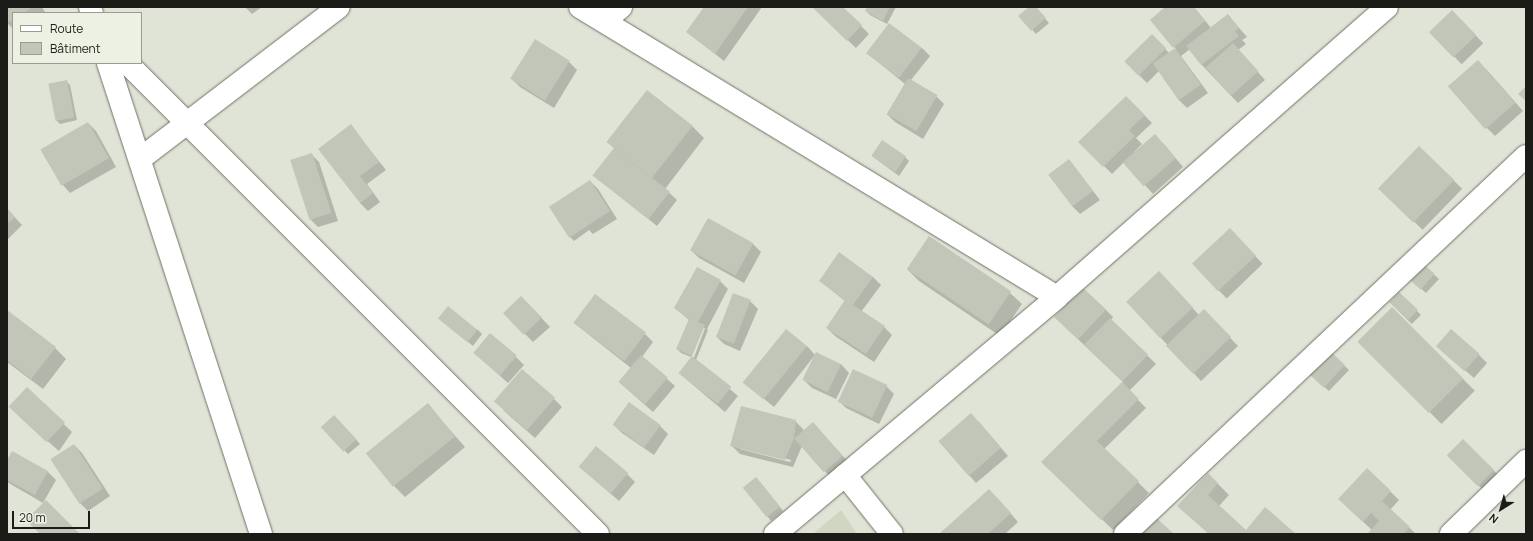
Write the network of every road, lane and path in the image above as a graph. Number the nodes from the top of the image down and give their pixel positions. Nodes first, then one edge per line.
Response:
1 (339, 7) edge
2 (580, 7) edge
3 (622, 7) edge
4 (1388, 7) edge
5 (604, 21) junction
6 (108, 64) edge
7 (128, 64) edge
8 (188, 122) junction
9 (1526, 156) edge
10 (140, 159) junction
11 (1056, 297) junction
12 (1526, 461) edge
13 (845, 475) junction
14 (261, 534) edge
15 (598, 534) edge
16 (775, 534) edge
17 (892, 534) edge
18 (1125, 534) edge
19 (1451, 534) edge

1 - 8 street
2 - 5 street
3 - 5 street
4 - 11 street
5 - 11 street
6 - 10 street
7 - 8 street
8 - 10 street
8 - 15 street
9 - 18 street
10 - 14 street
11 - 13 street
12 - 19 street
13 - 16 street
13 - 17 street

